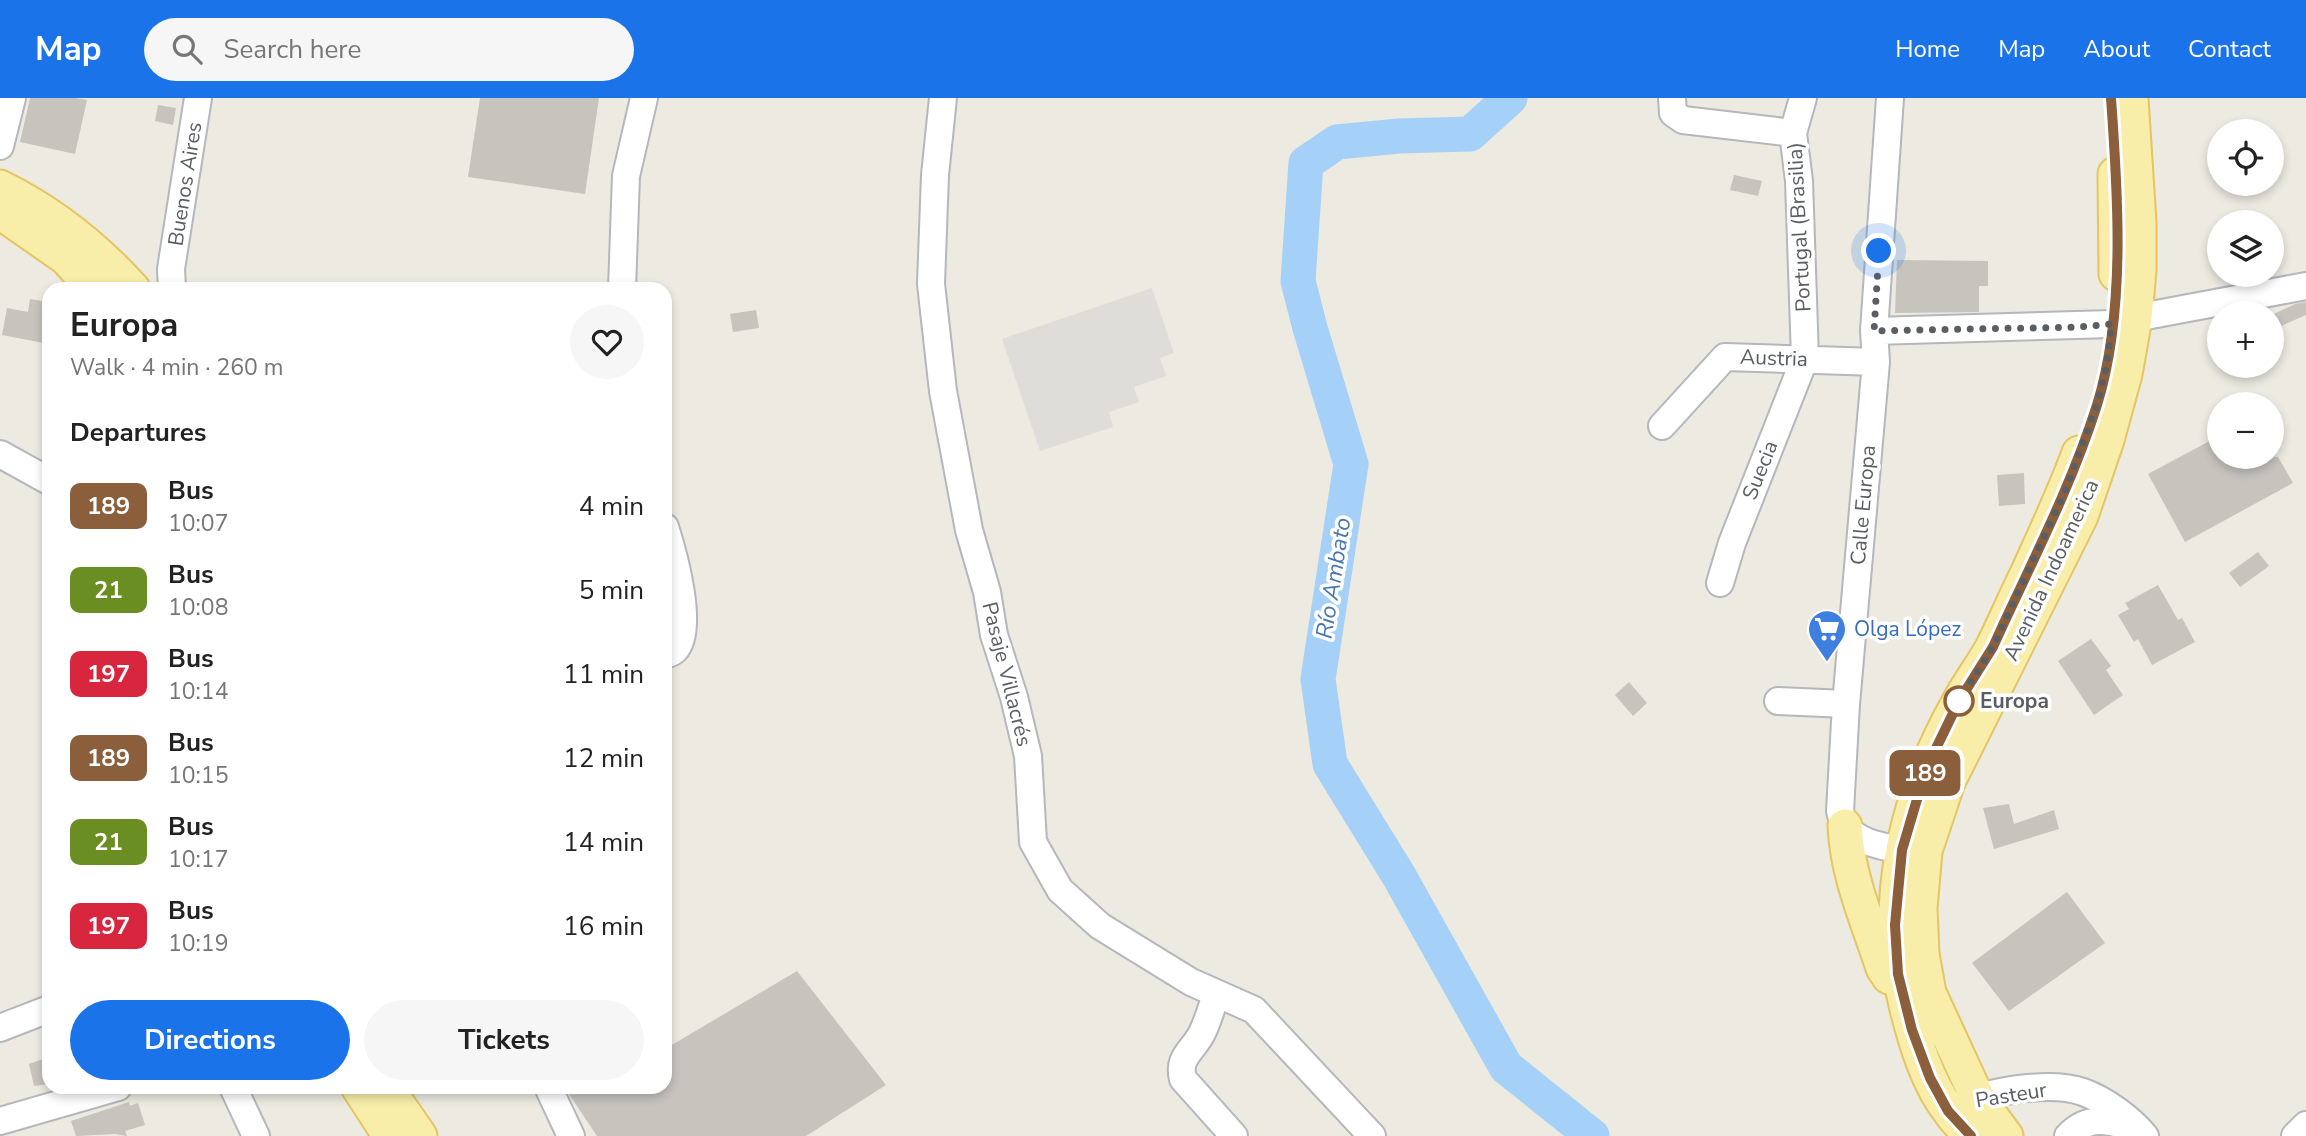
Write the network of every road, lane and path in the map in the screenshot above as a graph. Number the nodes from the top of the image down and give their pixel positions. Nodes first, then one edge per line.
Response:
1 (12, 98) edge
2 (198, 98) edge
3 (645, 98) edge
4 (943, 98) edge
5 (1803, 98) edge
6 (1891, 98) edge
7 (2111, 98) edge
8 (2131, 98) edge
9 (1673, 106) edge
10 (1793, 133) junction
11 (0, 146) edge
12 (0, 187) edge
13 (0, 212) edge
14 (172, 279) edge
15 (88, 282) edge
16 (126, 282) edge
17 (148, 282) edge
18 (622, 282) edge
19 (2306, 286) edge
20 (2123, 321) junction
21 (1874, 331) junction
22 (1805, 358) junction
23 (1876, 362) junction
24 (1662, 426) dead end
25 (0, 454) edge
26 (42, 477) edge
27 (672, 549) edge
28 (1720, 583) dead end
29 (672, 652) edge
30 (1778, 701) dead end
31 (1846, 704) junction
32 (1845, 826) junction
33 (1913, 851) junction
34 (1216, 994) junction
35 (1905, 1001) junction
36 (42, 1012) edge
37 (0, 1028) edge
38 (94, 1094) edge
39 (236, 1094) edge
40 (363, 1094) edge
41 (391, 1094) edge
42 (551, 1094) edge
43 (1963, 1104) junction
44 (0, 1121) edge
45 (2306, 1125) edge
46 (2143, 1134) edge
47 (256, 1136) edge
48 (390, 1136) edge
49 (420, 1136) edge
50 (571, 1136) edge
51 (1234, 1136) edge
52 (1372, 1136) edge
53 (1971, 1136) edge
54 (2006, 1136) edge
55 (2068, 1136) edge
56 (2295, 1136) edge

1 - 11 street
2 - 14 street, Buenos Aires
3 - 18 street
4 - 34 street, Pasaje Villacrés
5 - 10 street, Portugal (Brasilia)
6 - 21 street, Calle Europa
7 - 20 main road, Avenida Indoamerica
8 - 20 main road, Avenida Indoamerica
9 - 10 street
10 - 22 street, Portugal (Brasilia)
12 - 16 main road
13 - 15 main road
14 - 17 street, Buenos Aires
19 - 20 street
20 - 21 street
20 - 33 main road, Avenida Indoamerica
21 - 23 street, Calle Europa
22 - 23 street, Austria
22 - 24 street, Austria
22 - 28 street, Suecia
23 - 31 street, Calle Europa
25 - 26 street
27 - 29 street
30 - 31 street
31 - 32 street, Calle Europa
32 - 33 street
32 - 35 main road
33 - 35 main road, Avenida Indoamerica
33 - 43 main road, Avenida Indoamerica
34 - 51 street
34 - 52 street, Pasaje Villacrés
35 - 43 main road, Avenida Indoamerica
36 - 37 street
38 - 44 street
39 - 47 street
40 - 48 main road
41 - 49 main road
42 - 50 street
43 - 46 street, Pasteur
43 - 53 main road, Avenida Indoamerica
43 - 54 main road, Avenida Indoamerica
45 - 56 street
46 - 55 street

